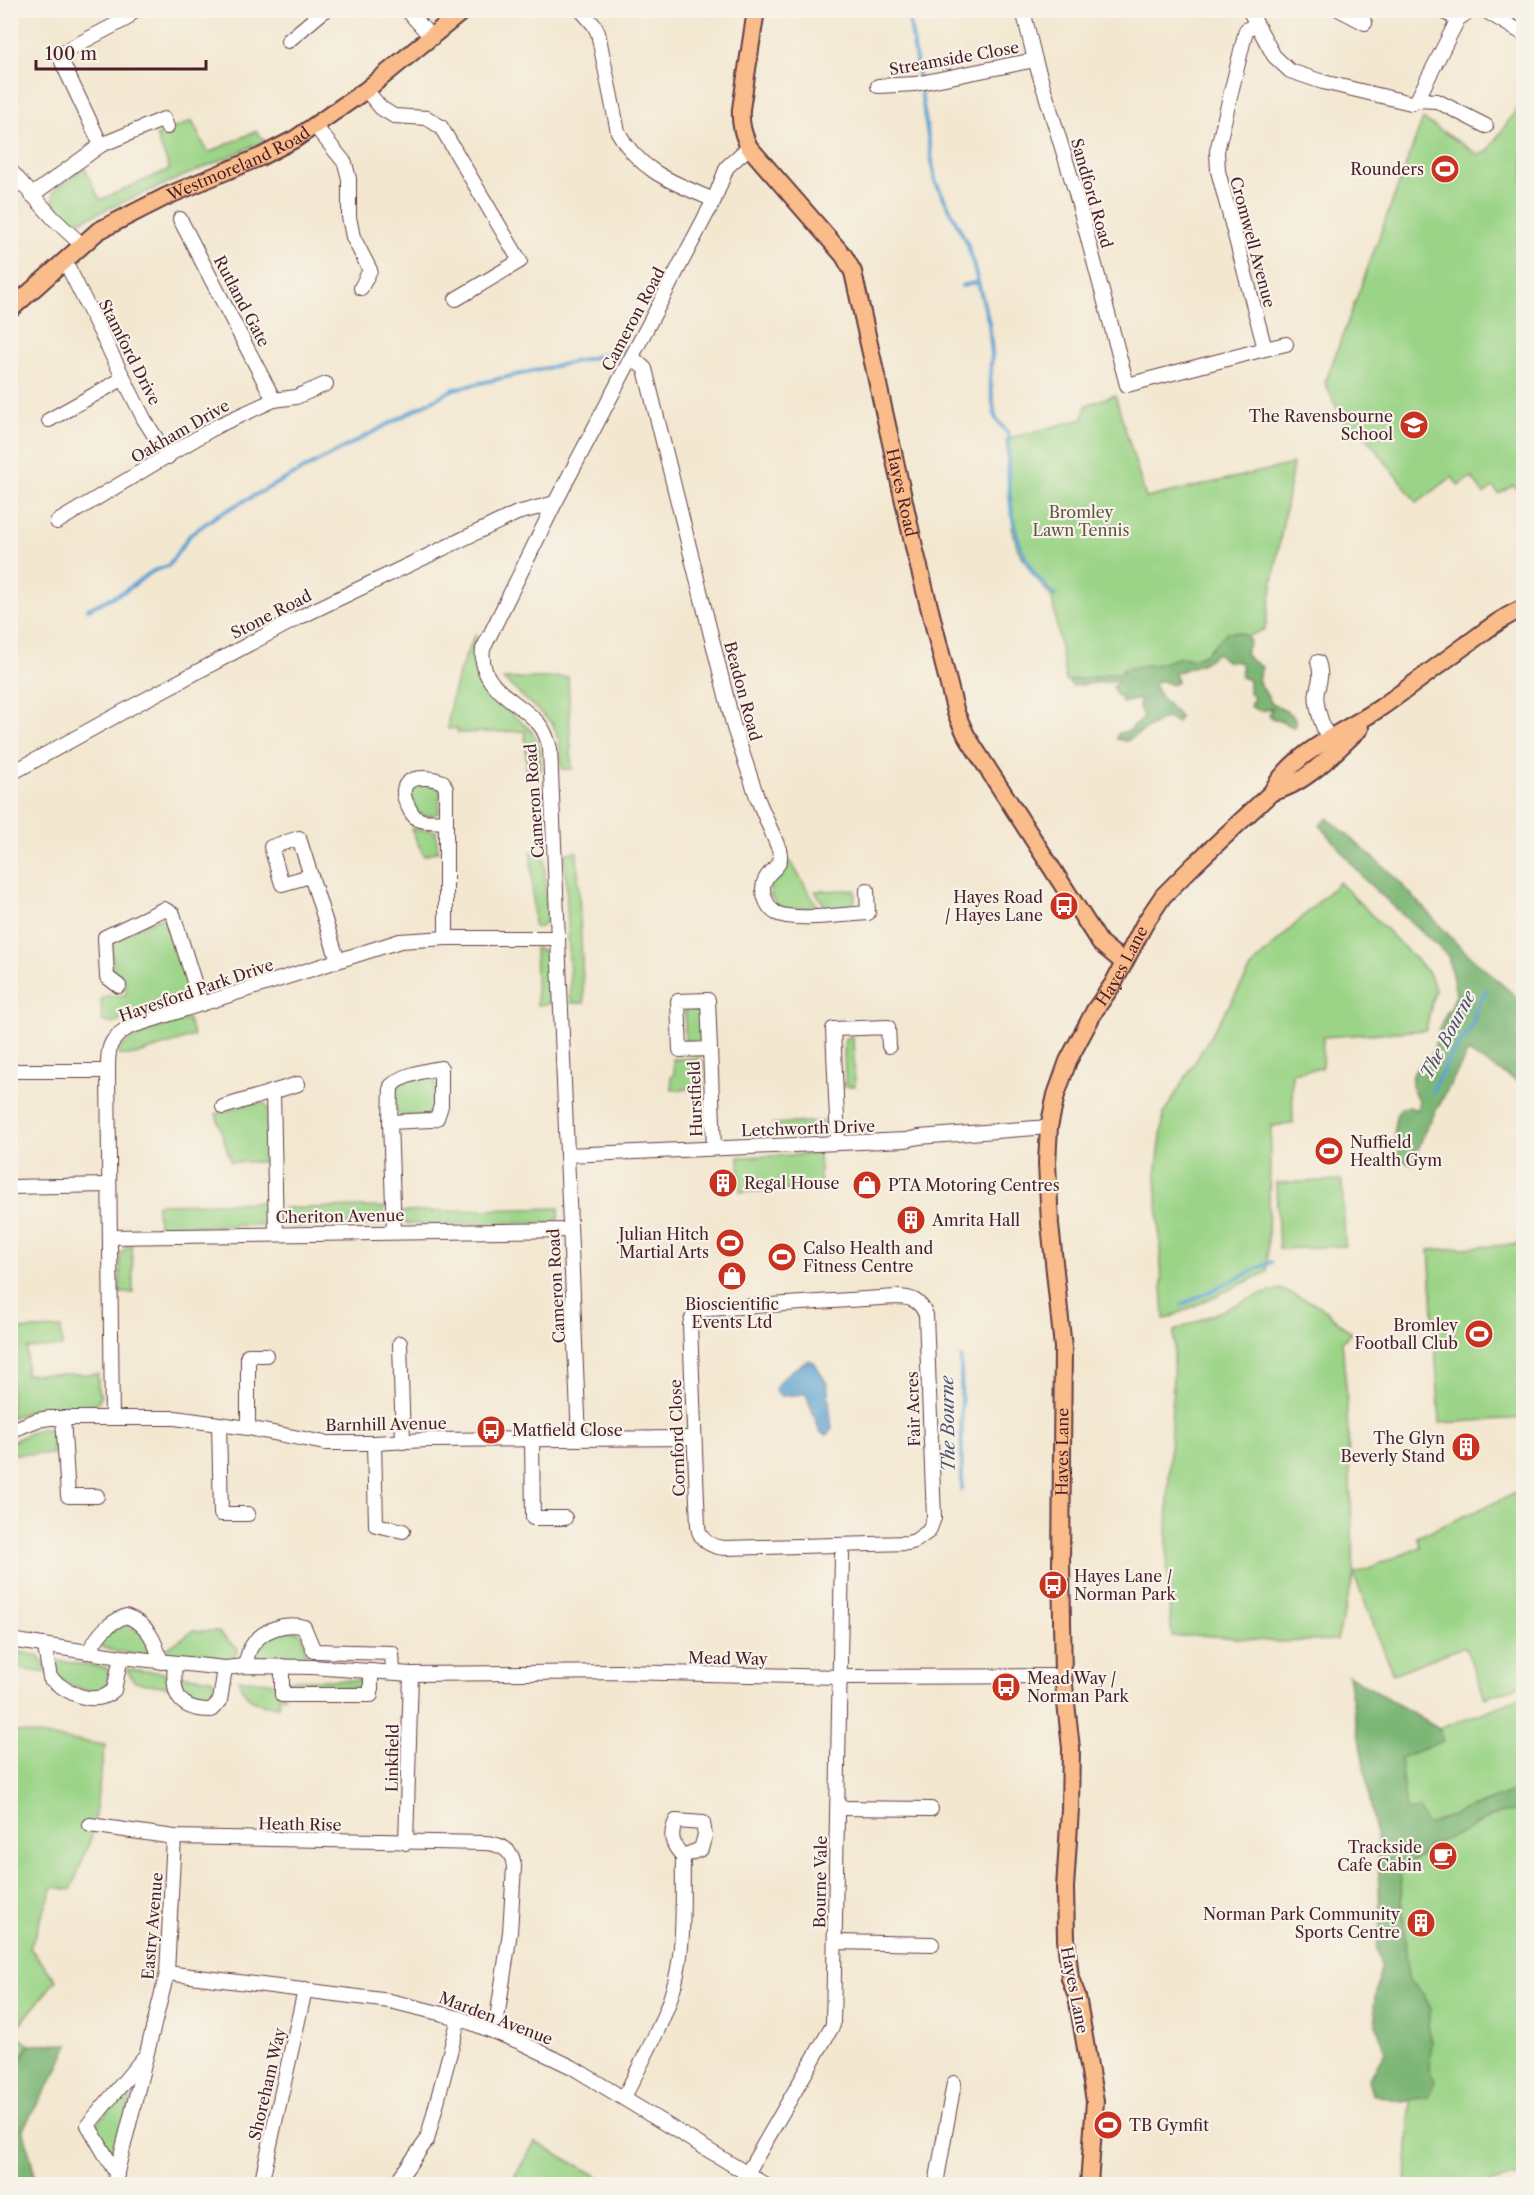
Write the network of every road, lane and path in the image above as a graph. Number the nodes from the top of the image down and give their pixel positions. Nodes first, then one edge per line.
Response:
1 (134, 10) edge
2 (325, 10) edge
3 (407, 10) edge
4 (464, 10) edge
5 (581, 10) edge
6 (756, 10) edge
7 (1023, 10) edge
8 (1249, 10) edge
9 (1340, 10) edge
10 (1440, 10) edge
11 (1472, 10) edge
12 (1484, 10) edge
13 (1458, 19) junction
14 (1365, 23) dead end
15 (1256, 24) junction
16 (1524, 34) edge
17 (432, 38) junction
18 (288, 41) dead end
19 (1035, 60) junction
20 (878, 86) dead end
21 (366, 90) junction
22 (1417, 100) junction
23 (315, 126) junction
24 (1486, 126) dead end
25 (167, 127) dead end
26 (101, 145) junction
27 (749, 147) junction
28 (10, 170) edge
29 (32, 195) junction
30 (714, 200) junction
31 (180, 219) dead end
32 (82, 245) junction
33 (65, 261) junction
34 (361, 288) dead end
35 (456, 299) dead end
36 (10, 310) edge
37 (1286, 344) dead end
38 (1265, 350) junction
39 (632, 357) junction
40 (124, 378) junction
41 (326, 384) dead end
42 (274, 400) junction
43 (50, 420) dead end
44 (168, 457) junction
45 (555, 503) junction
46 (57, 522) dead end
47 (1524, 608) edge
48 (1318, 662) dead end
49 (1379, 709) junction
50 (1329, 739) junction
51 (10, 774) edge
52 (1272, 792) junction
53 (446, 821) dead end
54 (310, 876) dead end
55 (867, 890) dead end
56 (446, 938) junction
57 (558, 938) junction
58 (338, 961) junction
59 (1123, 962) junction
60 (118, 986) dead end
61 (201, 1004) junction
62 (889, 1046) dead end
63 (710, 1049) dead end
64 (10, 1071) edge
65 (108, 1071) junction
66 (298, 1084) dead end
67 (273, 1092) junction
68 (222, 1107) dead end
69 (390, 1122) junction
70 (1049, 1127) junction
71 (837, 1142) junction
72 (714, 1148) junction
73 (567, 1155) junction
74 (110, 1185) junction
75 (10, 1186) edge
76 (570, 1230) junction
77 (394, 1232) junction
78 (276, 1234) junction
79 (110, 1237) junction
80 (696, 1312) joint
81 (400, 1343) dead end
82 (266, 1355) dead end
83 (63, 1418) junction
84 (112, 1418) junction
85 (219, 1424) junction
86 (248, 1428) junction
87 (10, 1431) edge
88 (693, 1438) junction
89 (579, 1439) junction
90 (532, 1440) junction
91 (403, 1442) junction
92 (374, 1443) junction
93 (97, 1496) dead end
94 (248, 1514) dead end
95 (565, 1518) dead end
96 (403, 1531) dead end
97 (725, 1548) joint
98 (842, 1555) dead end
99 (10, 1640) edge
100 (45, 1647) junction
101 (314, 1651) junction
102 (88, 1652) junction
103 (121, 1657) junction
104 (168, 1662) junction
105 (244, 1666) junction
106 (282, 1666) junction
107 (312, 1666) junction
108 (225, 1668) junction
109 (371, 1671) junction
110 (393, 1672) junction
111 (411, 1674) junction
112 (1063, 1676) junction
113 (839, 1677) junction
114 (838, 1808) junction
115 (932, 1809) dead end
116 (90, 1825) dead end
117 (174, 1837) junction
118 (406, 1843) junction
119 (683, 1856) dead end
120 (836, 1942) junction
121 (932, 1944) dead end
122 (167, 1973) junction
123 (305, 1990) junction
124 (459, 2019) junction
125 (495, 2032) junction
126 (148, 2052) junction
127 (954, 2084) dead end
128 (624, 2098) junction
129 (116, 2180) edge
130 (744, 2180) edge
131 (261, 2184) edge
132 (395, 2184) edge
133 (764, 2184) edge
134 (936, 2184) edge
135 (1089, 2184) edge

1 - 26 street
2 - 18 street
3 - 17 street
4 - 17 main road, Westmoreland Road
5 - 30 street
6 - 27 main road, Hayes Road
7 - 19 street, Sandford Road
8 - 15 street
9 - 14 street
10 - 13 street
11 - 13 street
12 - 16 street
13 - 22 street
15 - 22 street
15 - 38 street, Cromwell Avenue
17 - 21 main road, Westmoreland Road
19 - 20 street, Streamside Close
19 - 38 street, Sandford Road
21 - 23 main road, Westmoreland Road
21 - 35 street
22 - 24 street
23 - 32 main road, Westmoreland Road
23 - 34 street
25 - 26 street
26 - 29 street
27 - 30 street, Cameron Road
27 - 59 main road, Hayes Road
28 - 29 street
29 - 32 street
30 - 39 street, Cameron Road
31 - 42 street, Rutland Gate
32 - 33 main road, Westmoreland Road
33 - 36 main road, Westmoreland Road
33 - 40 street, Stamford Drive
37 - 38 street
39 - 45 street, Cameron Road
39 - 55 street, Beadon Road
40 - 43 street
40 - 44 street, Stamford Drive
41 - 42 street, Oakham Drive
42 - 44 street, Oakham Drive
44 - 46 street, Oakham Drive
45 - 51 street, Stone Road
45 - 57 street, Cameron Road
47 - 49 main road, Hayes Lane
48 - 50 street
49 - 50 main road, Hayes Lane
49 - 52 main road, Hayes Lane
50 - 52 main road, Hayes Lane
52 - 59 main road, Hayes Lane
53 - 56 street
54 - 58 street
56 - 57 street, Hayesford Park Drive
56 - 58 street, Hayesford Park Drive
57 - 73 street, Cameron Road
58 - 61 street, Hayesford Park Drive
59 - 70 main road, Hayes Lane
60 - 61 street
61 - 65 street, Hayesford Park Drive
62 - 71 street
63 - 72 street, Hurstfield
64 - 65 street
65 - 74 street, Hayesford Park Drive
66 - 67 street
67 - 68 street
67 - 78 street
69 - 69 street
69 - 77 street
70 - 71 street, Letchworth Drive
70 - 112 main road, Hayes Lane
71 - 72 street, Letchworth Drive
72 - 73 street, Letchworth Drive
73 - 76 street, Cameron Road
74 - 75 street
74 - 79 street, Hayesford Park Drive
76 - 77 street, Cheriton Avenue
76 - 89 street, Cameron Road
77 - 78 street, Cheriton Avenue
78 - 79 street, Cheriton Avenue
79 - 84 street, Hayesford Park Drive
80 - 88 street, Cornford Close
80 - 97 street, Fair Acres
81 - 91 street
82 - 86 street
83 - 84 street, Barnhill Avenue
83 - 87 street, Barnhill Avenue
83 - 93 street
84 - 85 street, Barnhill Avenue
85 - 86 street, Barnhill Avenue
85 - 94 street
86 - 92 street, Barnhill Avenue
88 - 89 street, Barnhill Avenue
88 - 97 street, Cornford Close
89 - 90 street, Barnhill Avenue
90 - 91 street, Barnhill Avenue
90 - 95 street
91 - 92 street, Barnhill Avenue
92 - 96 street
98 - 113 street, Bourne Vale
99 - 100 street, Mead Way
100 - 102 street, Mead Way
100 - 103 street
101 - 105 street
101 - 107 street
101 - 110 street
102 - 103 street, Mead Way
102 - 104 street
103 - 104 street, Mead Way
104 - 108 street, Mead Way
104 - 108 street
105 - 106 street, Mead Way
105 - 108 street, Mead Way
106 - 107 street, Mead Way
106 - 109 street
107 - 109 street, Mead Way
109 - 110 street, Mead Way
110 - 111 street, Mead Way
111 - 113 street, Mead Way
111 - 118 street, Linkfield
112 - 113 street, Mead Way
112 - 135 main road, Hayes Lane
113 - 114 street, Bourne Vale
114 - 115 street
114 - 120 street, Bourne Vale
116 - 117 street, Heath Rise
117 - 118 street, Heath Rise
117 - 122 street, Eastry Avenue
118 - 125 street, Heath Rise
119 - 128 street
120 - 121 street
120 - 130 street, Bourne Vale
122 - 123 street, Marden Avenue
122 - 126 street, Eastry Avenue
123 - 124 street, Marden Avenue
123 - 131 street, Shoreham Way
124 - 125 street, Marden Avenue
124 - 132 street
125 - 128 street, Marden Avenue
126 - 129 street, Eastry Avenue
126 - 129 street, Eastry Avenue
127 - 134 street
128 - 130 street, Marden Avenue
130 - 133 street, Marden Avenue

